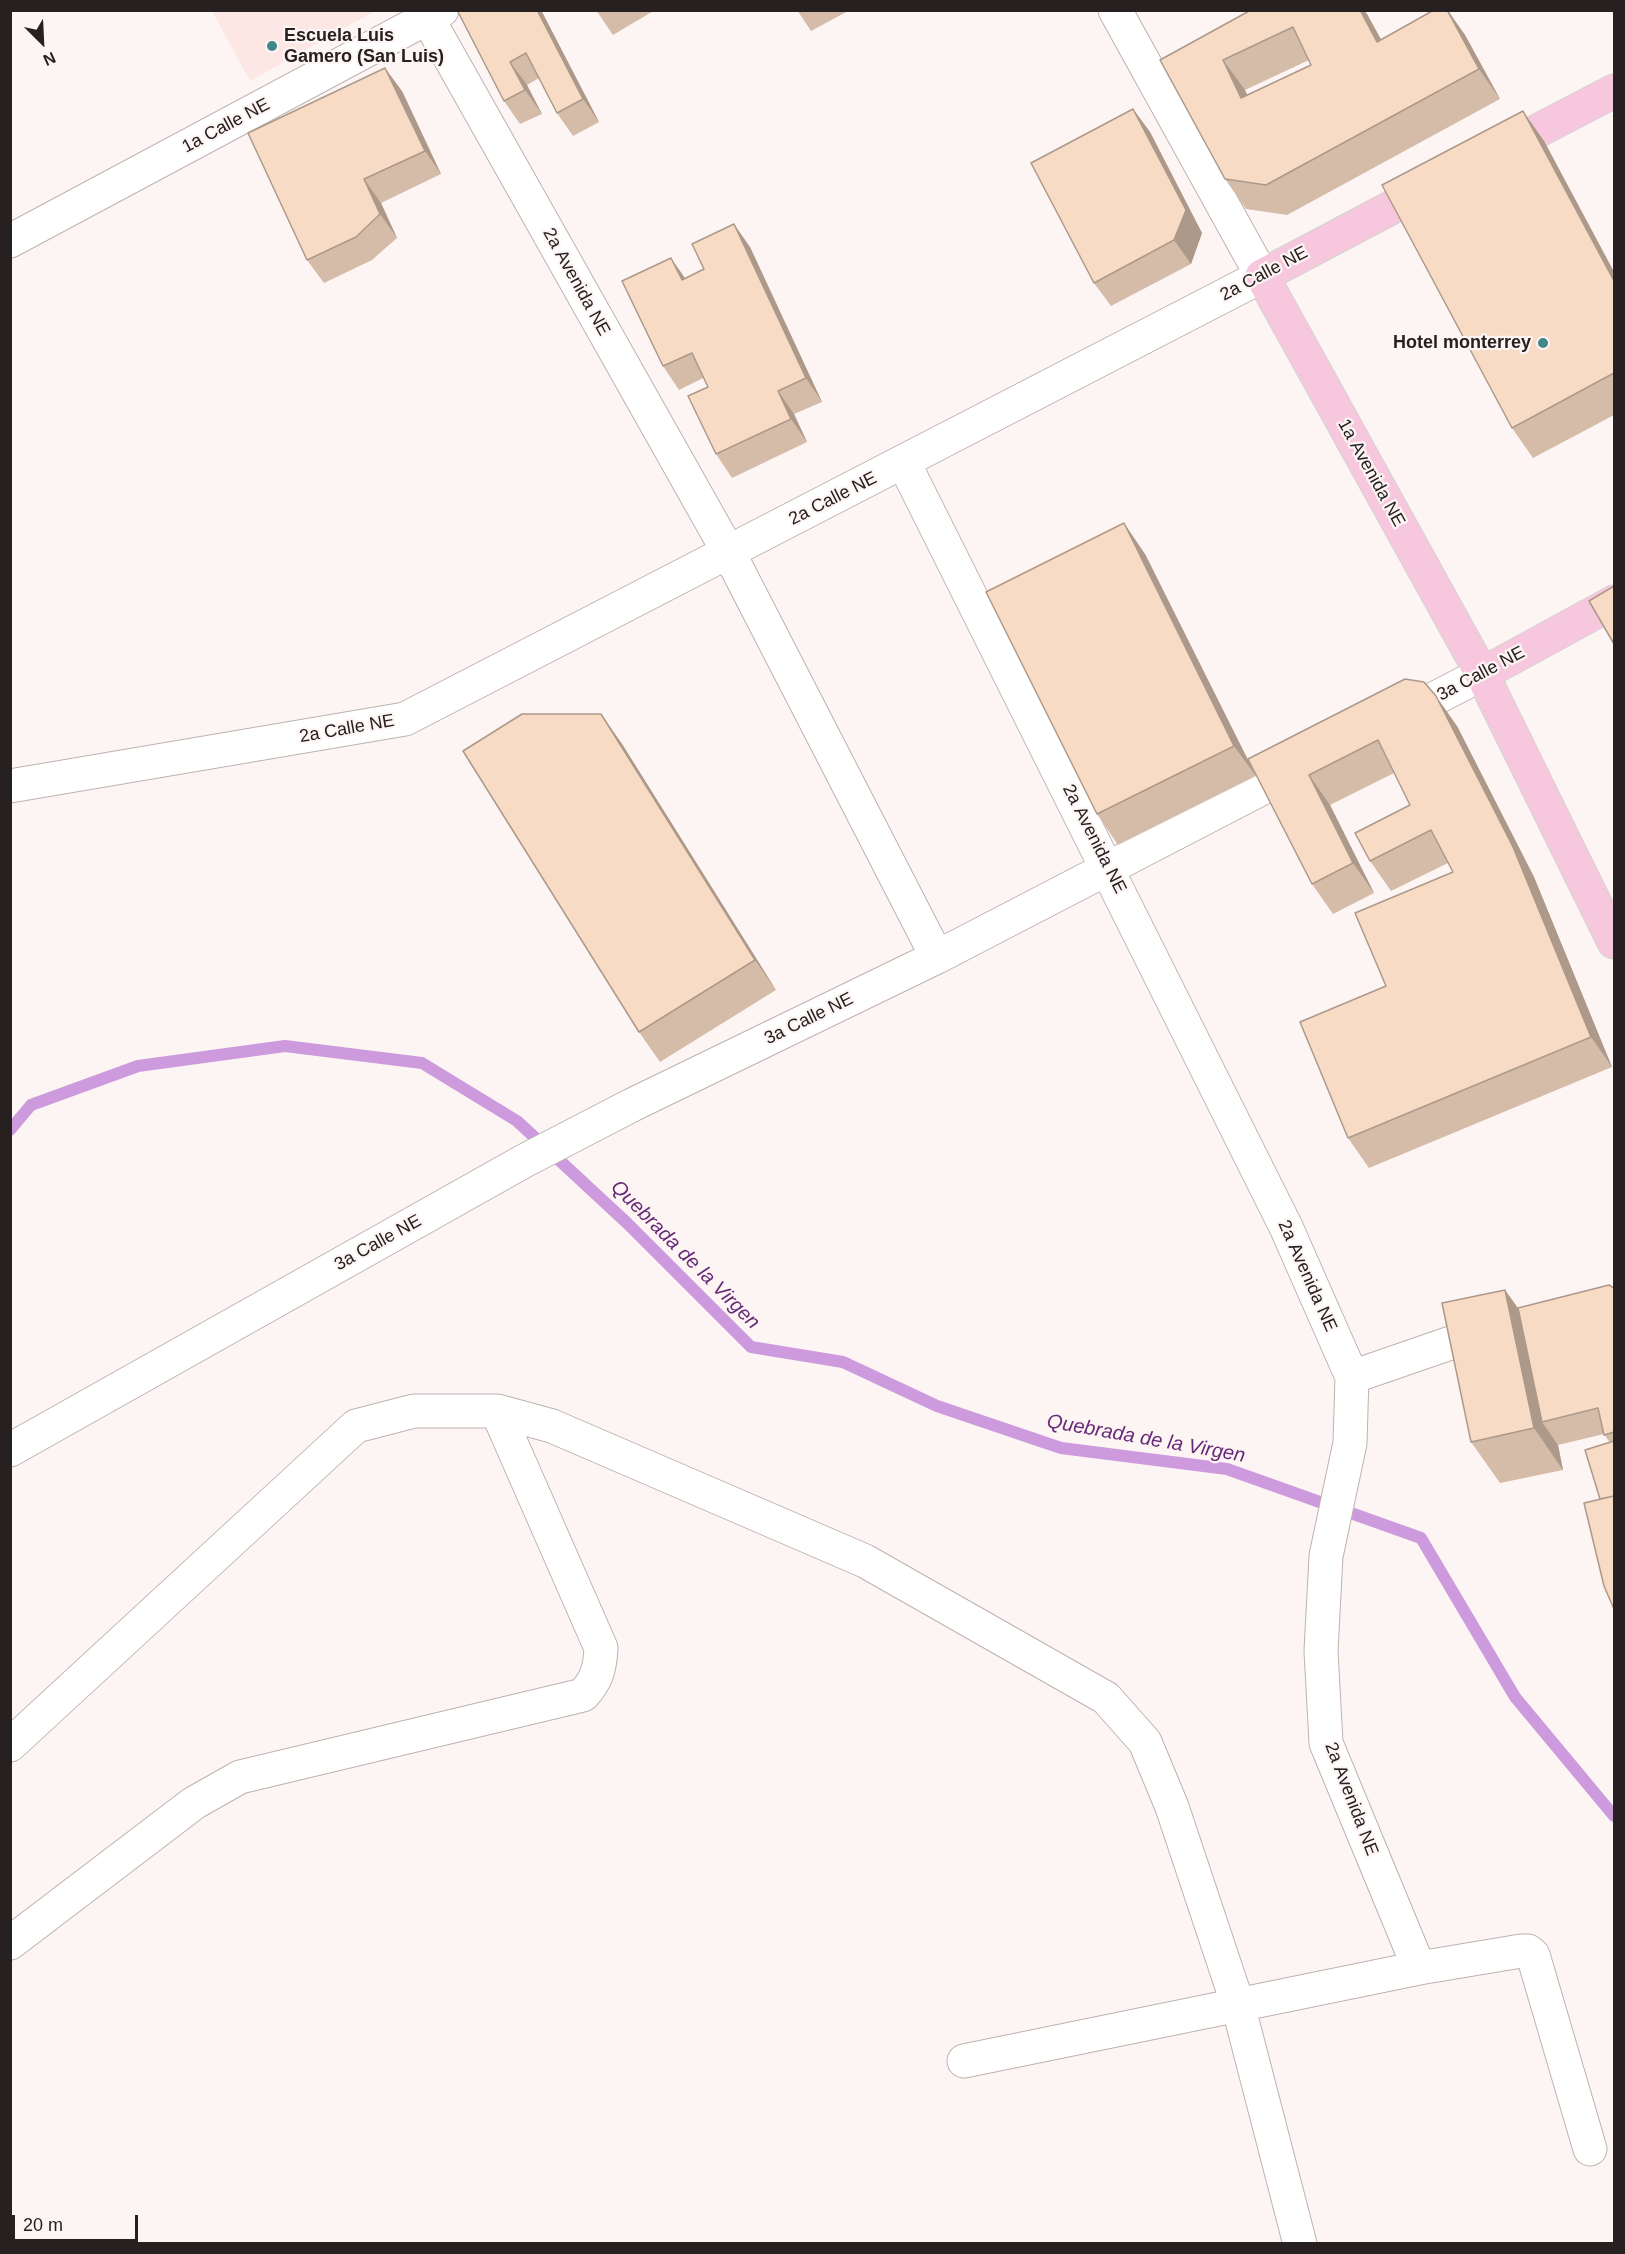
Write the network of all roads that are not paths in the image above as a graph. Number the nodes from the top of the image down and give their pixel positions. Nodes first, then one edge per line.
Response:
1 (1115, 10) edge
2 (431, 13) edge
3 (1614, 91) edge
4 (10, 241) edge
5 (1262, 276) junction
6 (904, 462) junction
7 (729, 553) junction
8 (1614, 602) edge
9 (1482, 674) junction
10 (1368, 733) edge
11 (1326, 755) edge
12 (10, 786) edge
13 (1108, 868) junction
14 (1614, 942) edge
15 (937, 957) junction
16 (1527, 1317) edge
17 (1352, 1377) junction
18 (497, 1411) junction
19 (10, 1450) edge
20 (10, 1745) edge
21 (10, 1943) edge
22 (1419, 1968) junction
23 (1238, 2005) junction
24 (964, 2061) dead end
25 (1590, 2149) dead end
26 (1300, 2244) edge

1 - 5 street, 1a Avenida NE
2 - 4 street, 1a Calle NE
2 - 7 street, 2a Avenida NE
3 - 5 main road, 2a Calle NE
5 - 6 street, 2a Calle NE
5 - 9 main road, 1a Avenida NE
6 - 7 street, 2a Calle NE
6 - 13 street, 2a Avenida NE
7 - 12 street, 2a Calle NE
7 - 15 street, 2a Avenida NE
8 - 9 main road, 3a Calle NE
9 - 10 street, 3a Calle NE
9 - 14 main road, 1a Avenida NE
11 - 13 street, 3a Calle NE
13 - 15 street, 3a Calle NE
13 - 17 street, 2a Avenida NE
15 - 19 street, 3a Calle NE
16 - 17 street
17 - 22 street, 2a Avenida NE
18 - 20 street
18 - 21 street
18 - 23 street
22 - 23 street
22 - 25 street
23 - 24 street
23 - 26 street

